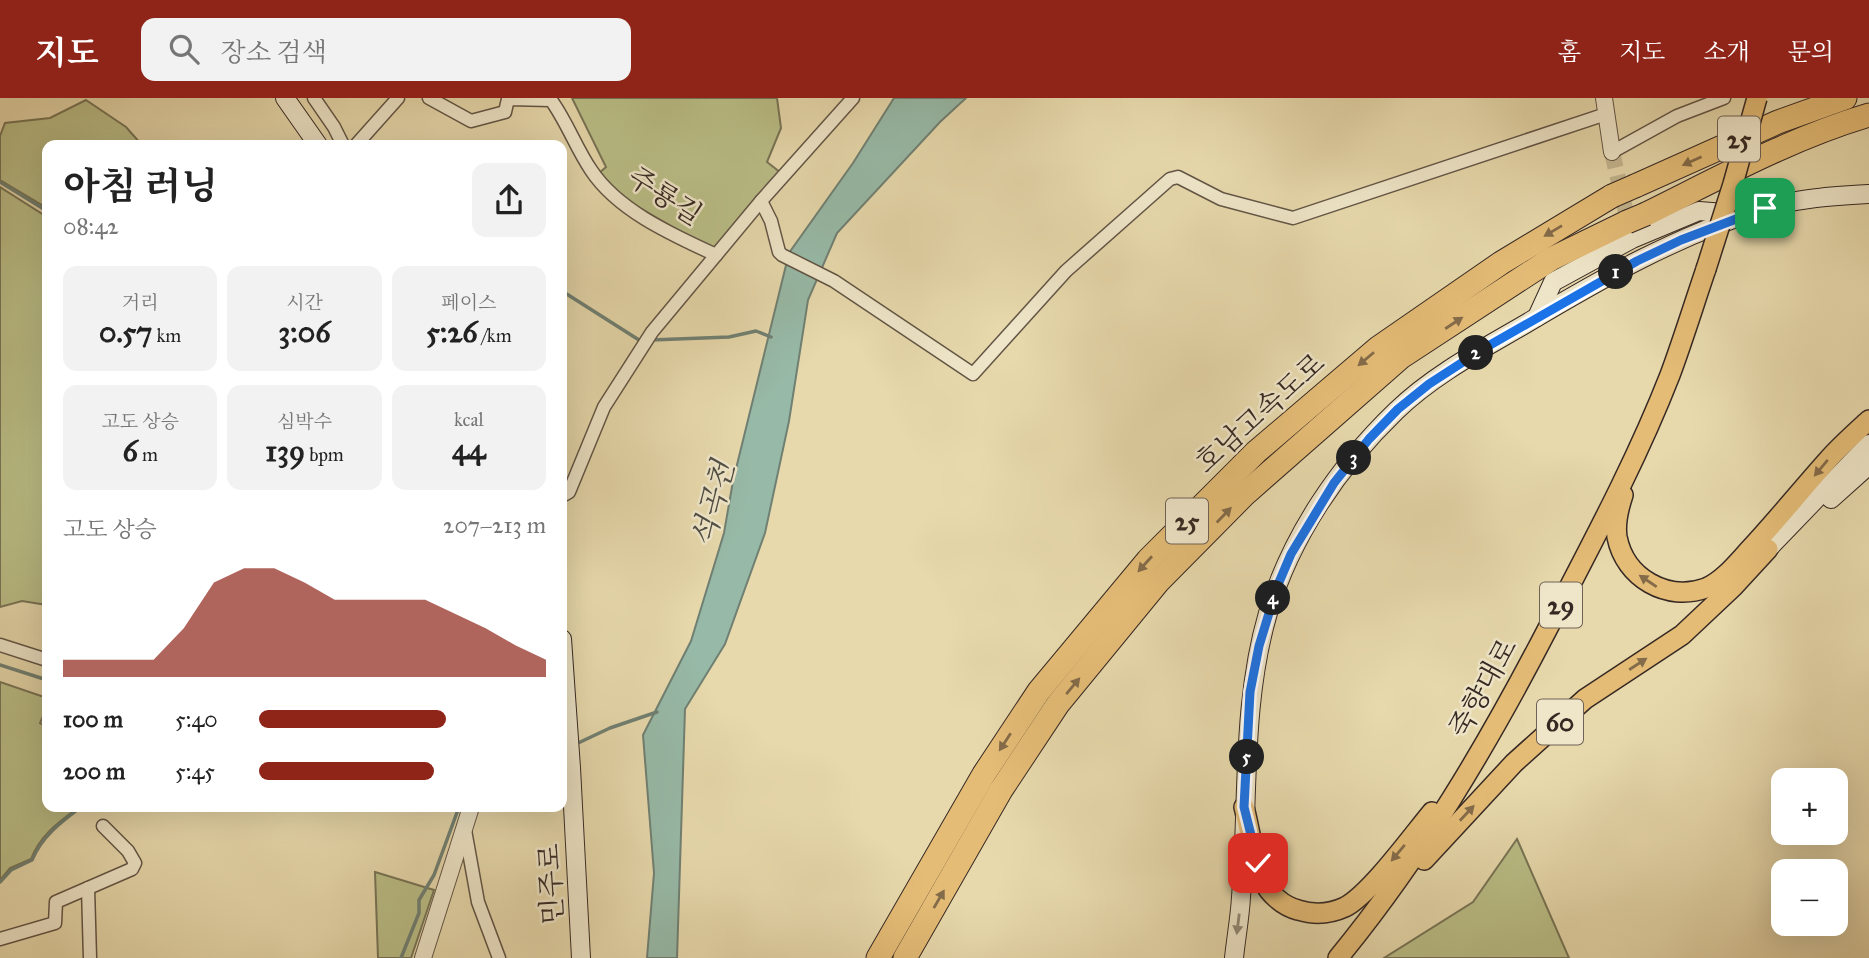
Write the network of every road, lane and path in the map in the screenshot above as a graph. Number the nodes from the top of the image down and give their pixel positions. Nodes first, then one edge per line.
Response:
1 (285, 98) edge
2 (314, 98) edge
3 (398, 98) edge
4 (429, 98) edge
5 (853, 98) edge
6 (1724, 98) edge
7 (1757, 98) edge
8 (1846, 98) edge
9 (551, 99) edge
10 (1605, 106) edge
11 (1869, 115) edge
12 (1869, 127) edge
13 (314, 140) edge
14 (340, 140) edge
15 (360, 140) edge
16 (1612, 152) joint
17 (1722, 177) junction
18 (1869, 194) edge
19 (761, 201) junction
20 (716, 255) junction
21 (1869, 420) edge
22 (1642, 442) junction
23 (1869, 444) edge
24 (1869, 465) edge
25 (567, 493) edge
26 (1768, 549) junction
27 (0, 645) edge
28 (42, 658) edge
29 (567, 709) edge
30 (1473, 763) junction
31 (1244, 807) junction
32 (469, 812) edge
33 (103, 825) dead end
34 (464, 828) junction
35 (88, 888) junction
36 (1371, 917) junction
37 (0, 939) edge
38 (90, 958) edge
39 (423, 958) edge
40 (499, 958) edge
41 (581, 958) edge
42 (878, 958) edge
43 (905, 958) edge
44 (1234, 958) edge
45 (1338, 958) edge

1 - 13 main road
2 - 14 street
3 - 15 street
4 - 9 street, 주룡길
5 - 19 street
6 - 16 street
7 - 22 main road, 죽향대로 / 29, bridge
8 -> 42 highway, 호남고속도로 / 25, bridge
9 - 20 street, 주룡길
10 - 16 street
10 - 19 street
11 - 17 highway, 호남고속도로 / 25
12 - 17 highway
43 -> 17 highway, 호남고속도로 / 25
18 - 31 main road
19 - 20 street
20 - 25 street
21 -> 22 main road
22 - 30 main road, 죽향대로 / 29
23 - 26 main road, 60
24 - 26 main road
36 -> 26 main road, 60
27 - 28 street
29 - 41 main road, 민주로
30 -> 31 main road
30 - 36 main road, 죽향대로 / 29
31 -> 44 main road
32 - 34 street
33 - 35 street
34 - 39 street
34 - 40 street
35 - 37 street
35 - 38 street
36 - 45 main road, 죽향대로 / 29

